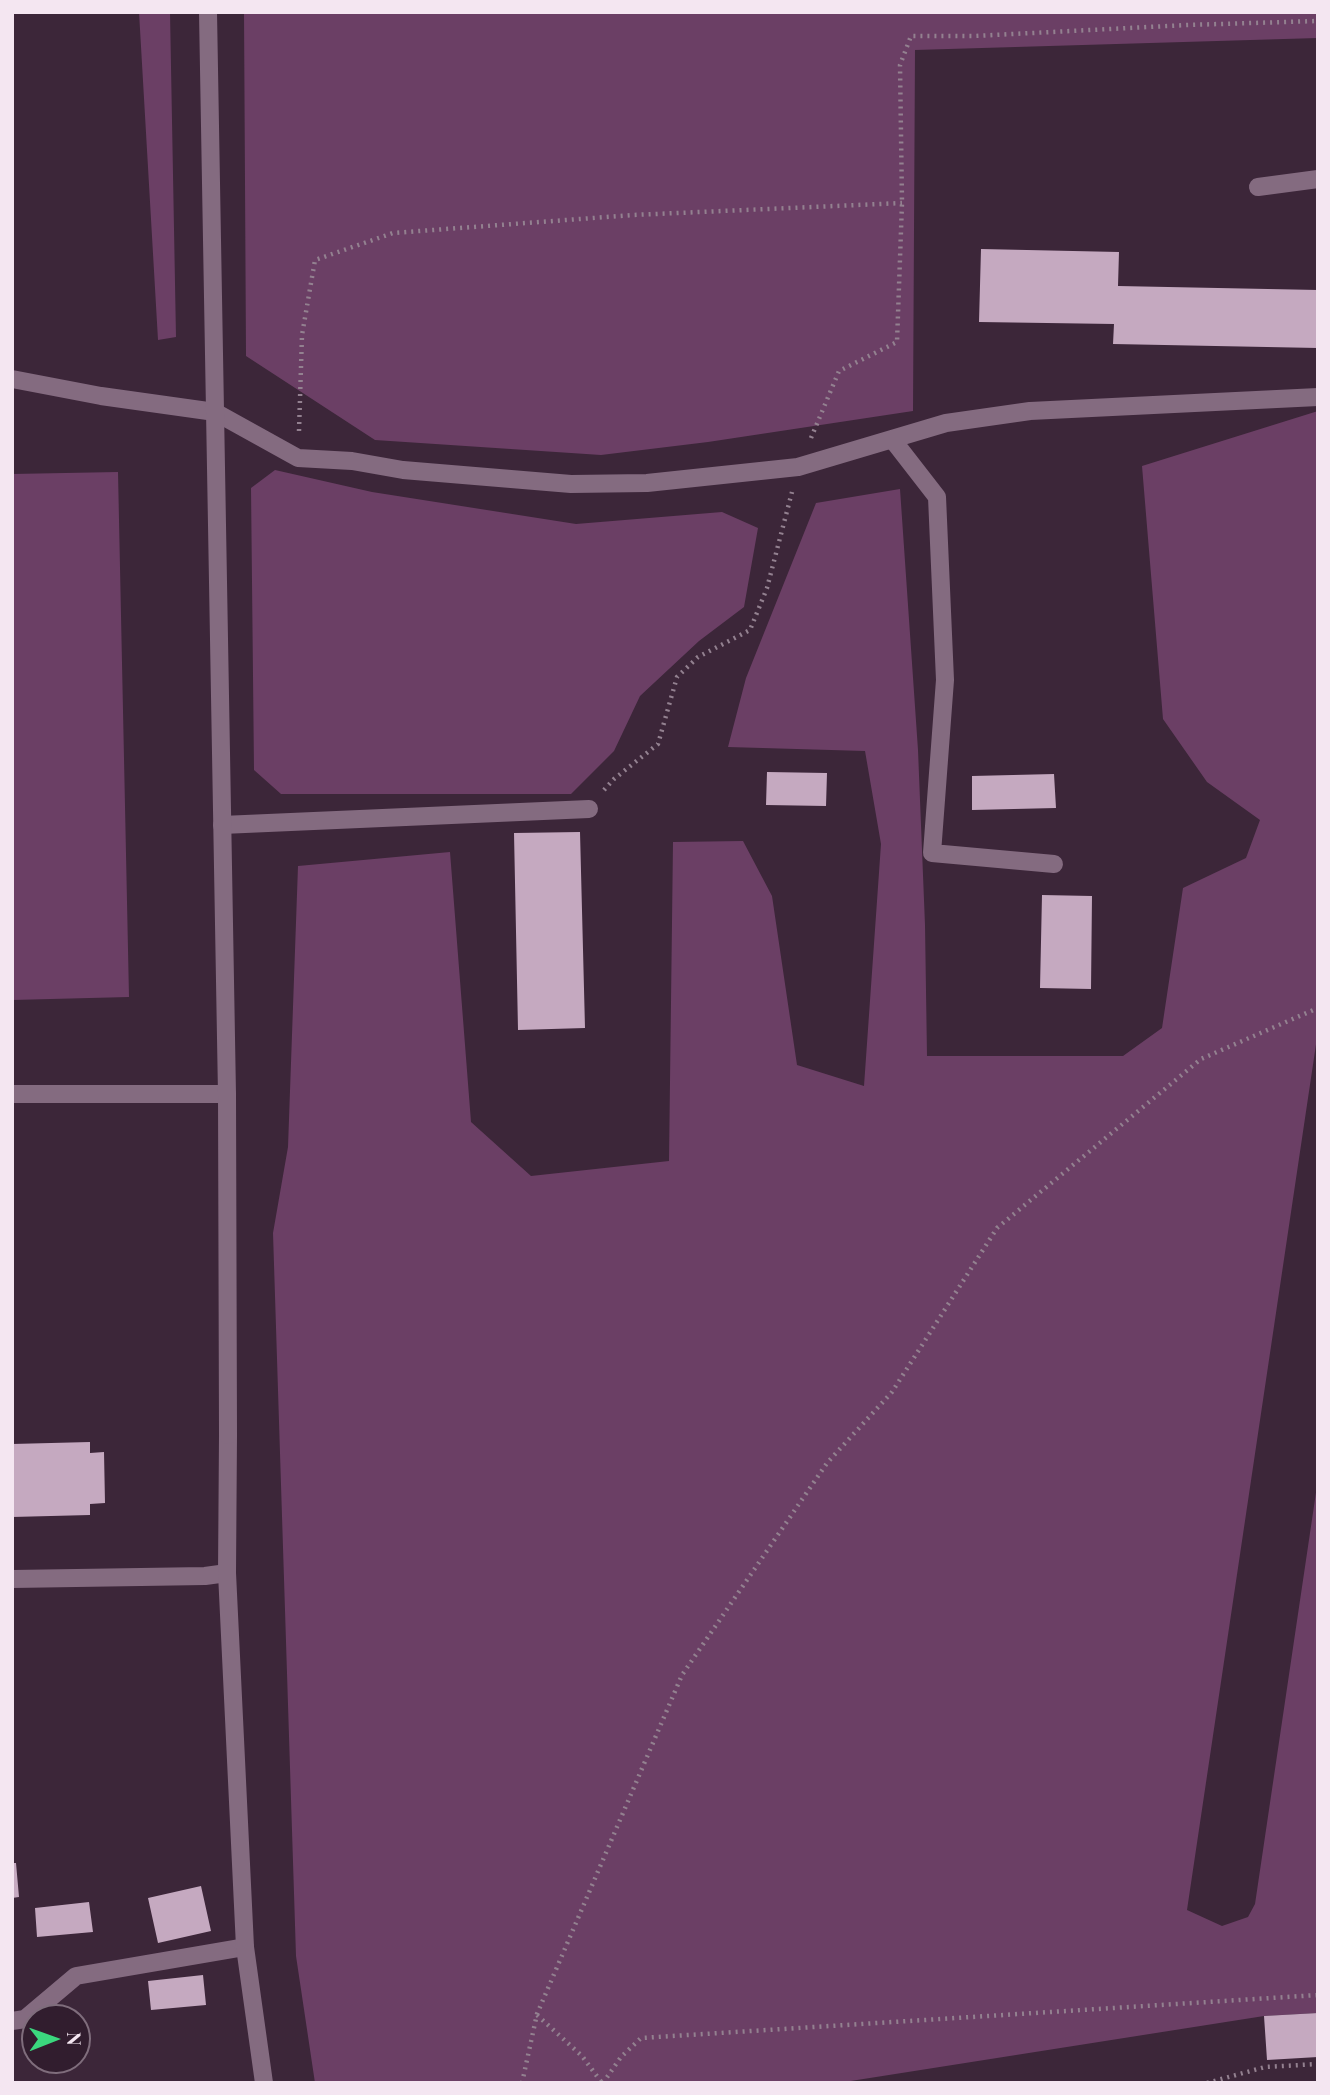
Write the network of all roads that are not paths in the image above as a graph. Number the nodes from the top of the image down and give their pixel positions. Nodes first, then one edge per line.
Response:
1 (208, 12) edge
2 (1318, 179) edge
3 (1258, 187) dead end
4 (12, 379) edge
5 (1318, 397) edge
6 (215, 412) junction
7 (892, 439) junction
8 (589, 809) road end
9 (222, 825) junction
10 (1054, 864) dead end
11 (12, 1094) edge
12 (227, 1094) junction
13 (227, 1573) junction
14 (12, 1579) edge
15 (244, 1947) junction
16 (12, 2021) edge
17 (264, 2083) edge

1 - 6 street
2 - 3 street
4 - 6 street
5 - 7 street
6 - 7 street
6 - 9 street
7 - 10 street
8 - 9 street
9 - 12 street
11 - 12 street
12 - 13 street
13 - 14 street
13 - 15 street
15 - 16 street
15 - 17 street

